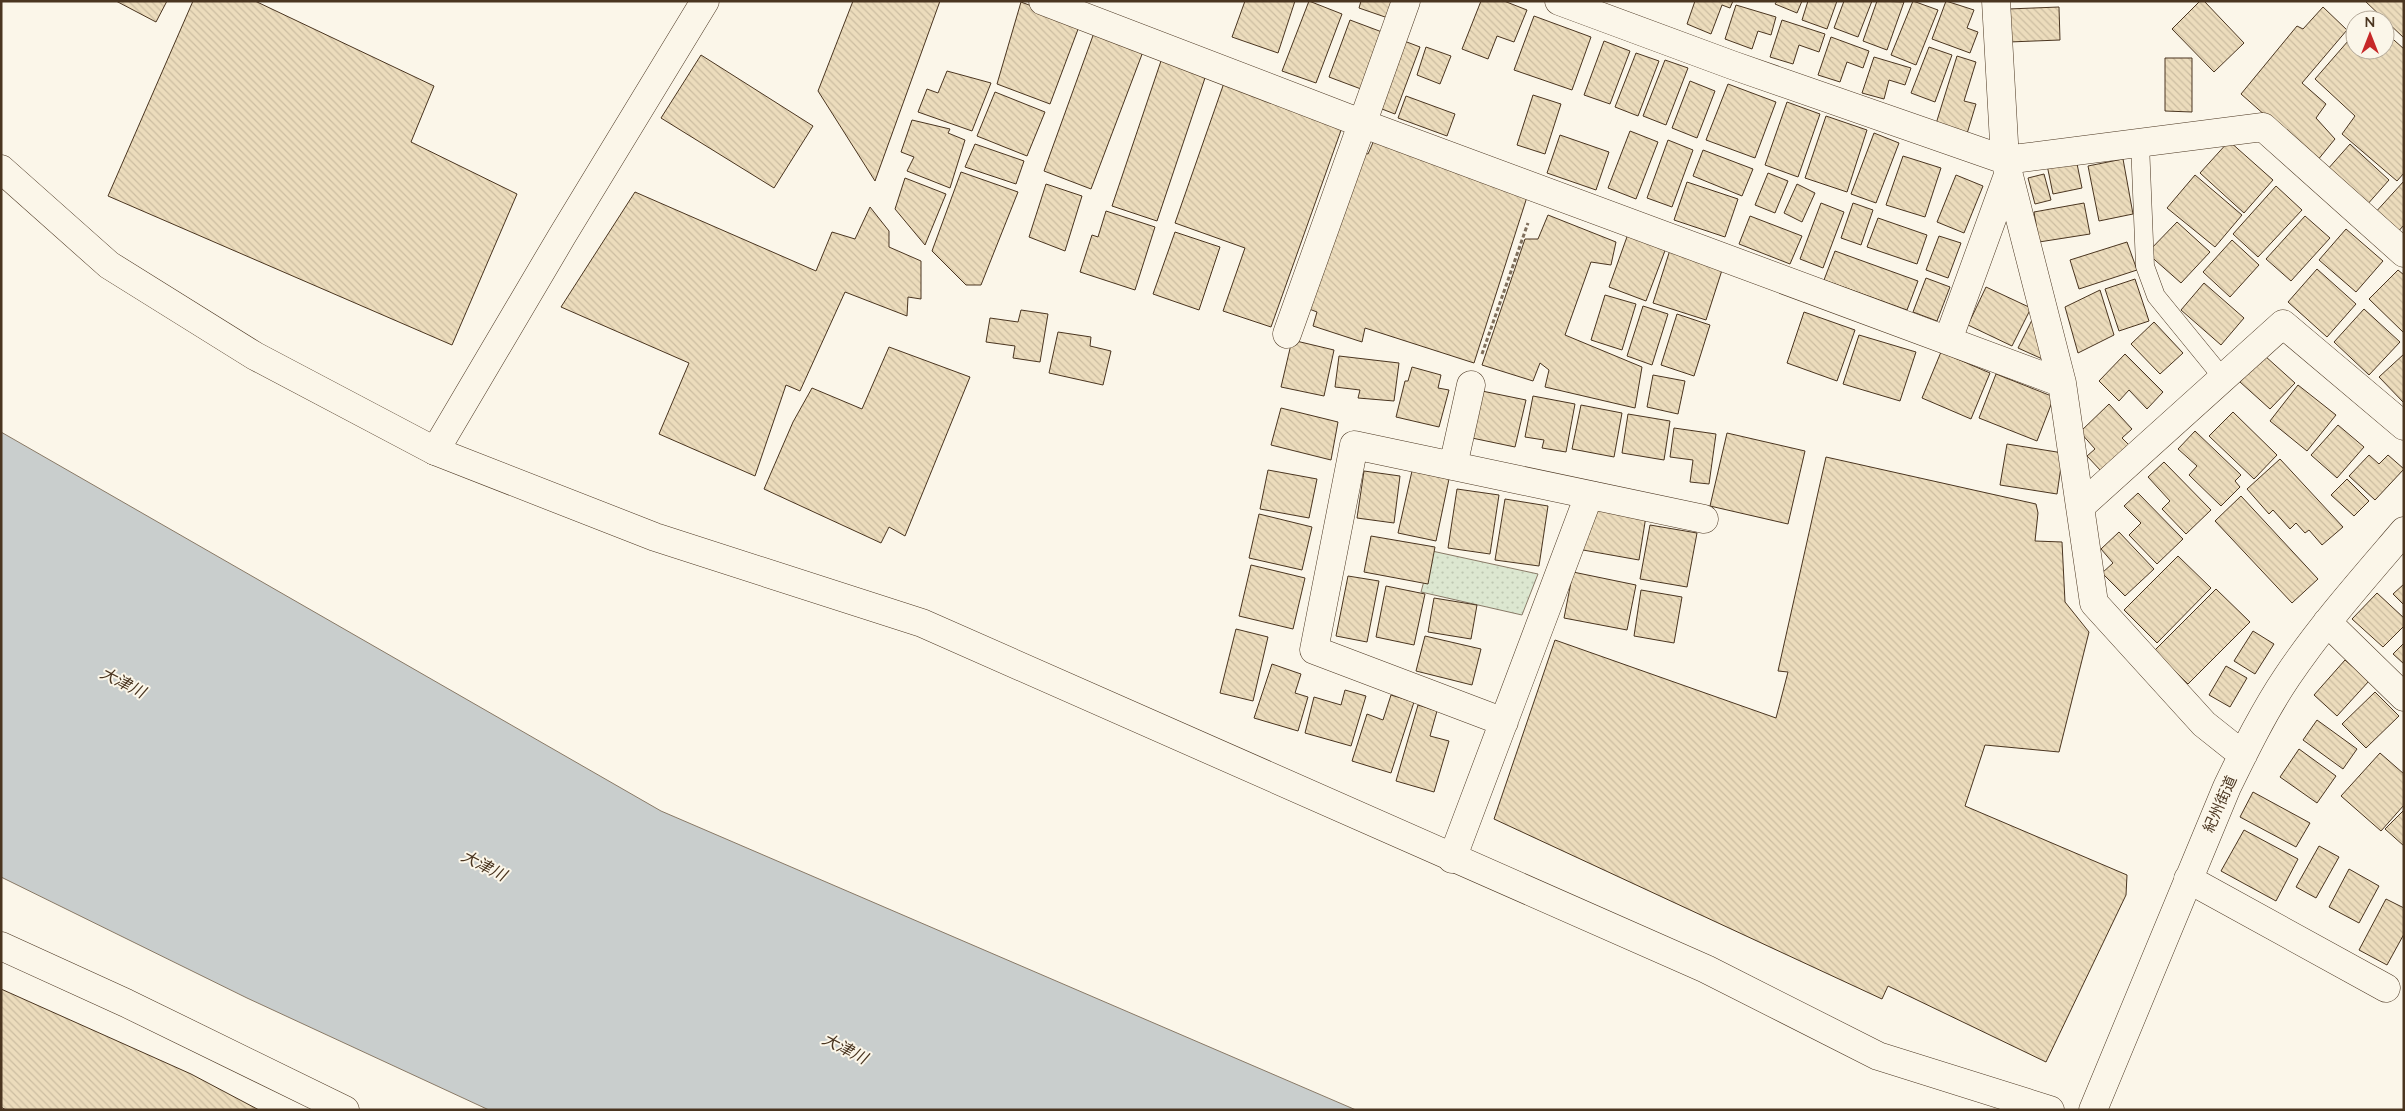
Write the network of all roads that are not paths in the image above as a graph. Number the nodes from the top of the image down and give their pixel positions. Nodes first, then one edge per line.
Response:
1 (705, 1) edge
2 (1043, 1) edge
3 (1406, 1) edge
4 (1559, 1) edge
5 (1996, 1) edge
6 (1361, 123) junction
7 (2140, 143) junction
8 (2006, 168) junction
9 (1, 169) edge
10 (2404, 253) edge
11 (1287, 334) dead end
12 (1948, 340) junction
13 (2223, 378) junction
14 (2062, 383) junction
15 (1471, 385) road end
16 (2404, 426) edge
17 (435, 451) junction
18 (1454, 466) junction
19 (1589, 495) junction
20 (2081, 506) junction
21 (1704, 519) dead end
22 (2404, 531) edge
23 (2327, 622) junction
24 (2404, 697) edge
25 (1504, 722) junction
26 (2243, 755) junction
27 (1452, 859) junction
28 (2188, 879) junction
29 (1, 946) edge
30 (2386, 988) dead end
31 (346, 1110) edge
32 (2050, 1110) edge
33 (2093, 1110) edge

1 - 17 street
2 - 6 street
3 - 6 street
4 - 8 street
5 - 8 street
6 - 11 street
6 - 12 street
7 - 8 street
7 - 10 street
7 - 13 lane
8 - 12 street
8 - 14 street
9 - 17 street
12 - 14 street
13 - 16 street
13 - 20 street
14 - 20 street
15 - 18 street
17 - 27 street
18 - 19 street
18 - 25 street
19 - 21 street
19 - 25 street
20 - 26 street
22 - 23 street, 紀州街道
23 - 24 street
23 - 26 street, 紀州街道
25 - 27 street
26 - 28 street, 紀州街道
27 - 32 street
28 - 30 street
28 - 33 street, 紀州街道
29 - 31 street

